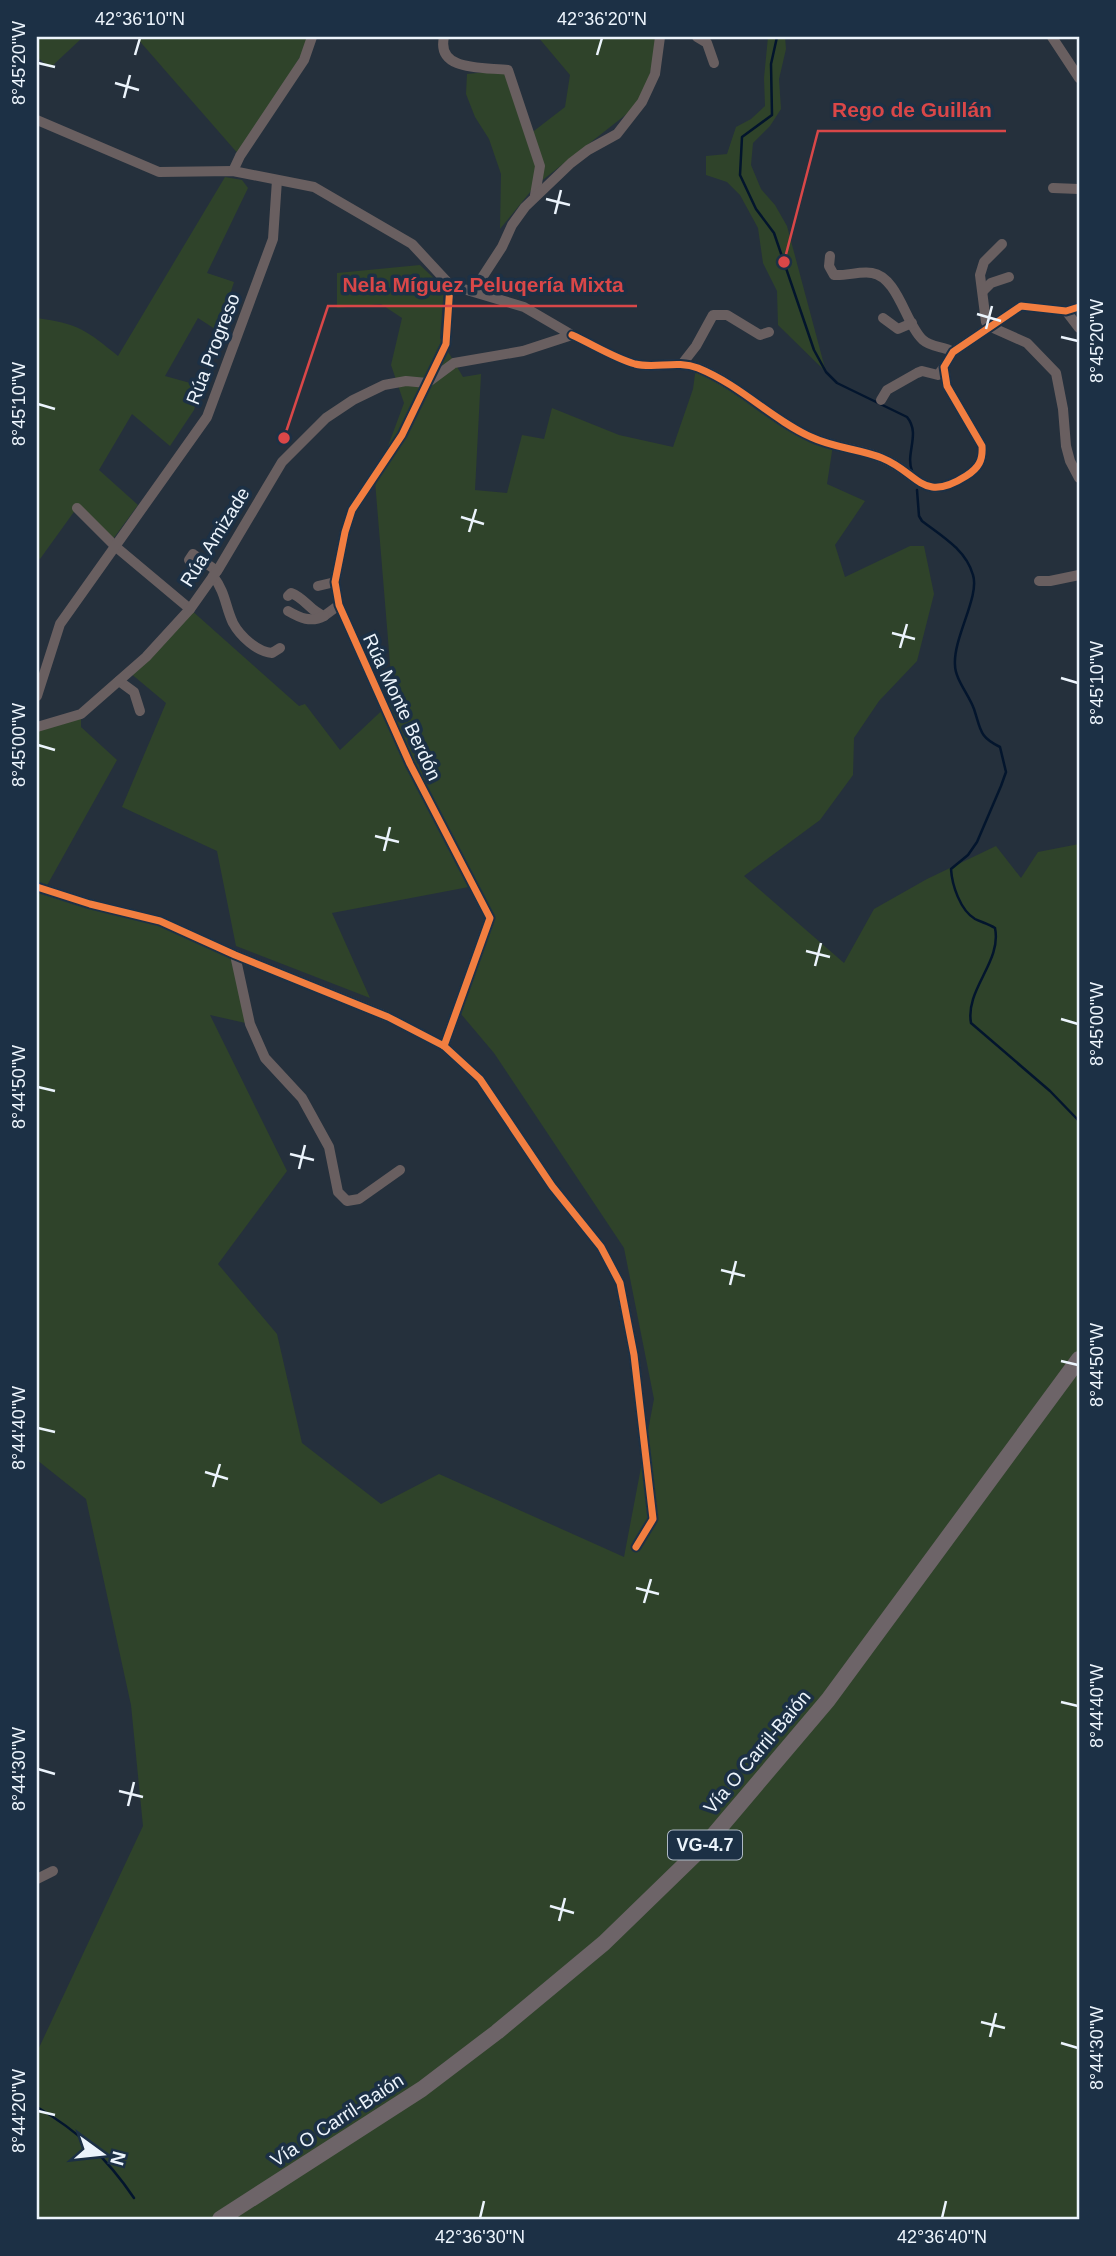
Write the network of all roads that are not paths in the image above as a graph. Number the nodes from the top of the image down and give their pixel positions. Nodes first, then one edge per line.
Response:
1 (312, 37) edge
2 (444, 37) edge
3 (660, 37) edge
4 (696, 37) edge
5 (1052, 37) edge
6 (714, 63) dead end
7 (1079, 78) edge
8 (37, 120) edge
9 (233, 171) junction
10 (277, 180) junction
11 (1053, 188) dead end
12 (1079, 189) edge
13 (535, 195) junction
14 (1002, 244) dead end
15 (830, 256) dead end
16 (1009, 276) dead end
17 (450, 285) junction
18 (474, 290) junction
19 (983, 291) junction
20 (1079, 307) edge
21 (1066, 312) junction
22 (883, 318) dead end
23 (912, 323) junction
24 (991, 327) junction
25 (1079, 328) edge
26 (769, 332) dead end
27 (572, 335) junction
28 (953, 352) junction
29 (682, 364) junction
30 (944, 367) junction
31 (427, 383) junction
32 (881, 400) dead end
33 (1079, 478) edge
34 (77, 508) dead end
35 (116, 547) junction
36 (189, 560) dead end
37 (215, 573) junction
38 (1079, 575) edge
39 (1039, 581) dead end
40 (335, 582) junction
41 (318, 586) dead end
42 (288, 596) dead end
43 (339, 606) junction
44 (190, 609) junction
45 (288, 611) dead end
46 (324, 616) junction
47 (280, 648) dead end
48 (119, 681) junction
49 (37, 696) edge
50 (140, 711) dead end
51 (37, 727) edge
52 (37, 887) edge
53 (235, 954) junction
54 (444, 1046) junction
55 (400, 1170) dead end
56 (1079, 1359) edge
57 (636, 1546) dead end
58 (53, 1871) dead end
59 (37, 1879) edge
60 (220, 2219) edge

1 - 9 street
2 - 13 street
3 - 13 street
4 - 6 street
5 - 7 street
8 - 9 street
9 - 10 street
10 - 17 street
10 - 35 street, Rúa Progreso
11 - 12 street
13 - 18 street
14 - 19 street
15 - 23 street
16 - 19 street
17 - 18 street
17 - 31 street, Rúa Monte Berdón
18 - 27 street
19 - 24 street
20 - 21 street
21 - 24 street
21 - 25 street
22 - 23 street
23 - 28 street
24 - 28 street
24 - 33 street
26 - 29 street
27 - 29 street
27 - 31 street
28 - 30 street
29 - 30 street
30 - 32 street
31 - 37 street, Rúa Amizade
31 - 40 street, Rúa Monte Berdón
34 - 35 street
35 - 44 street
35 - 49 street, Rúa Progreso
36 - 37 street
37 - 44 street, Rúa Amizade
37 - 47 street
38 - 39 street
40 - 41 street
40 - 43 street, Rúa Monte Berdón
42 - 46 street
43 - 46 street
43 - 54 street, Rúa Monte Berdón
44 - 48 street, Rúa Amizade
45 - 46 street
48 - 50 street
48 - 51 street, Rúa Amizade
52 - 53 street
53 - 54 street
53 - 55 street
54 - 57 street
56 - 60 highway, Vía O Carril-Baión / VG-4.7
58 - 59 street

